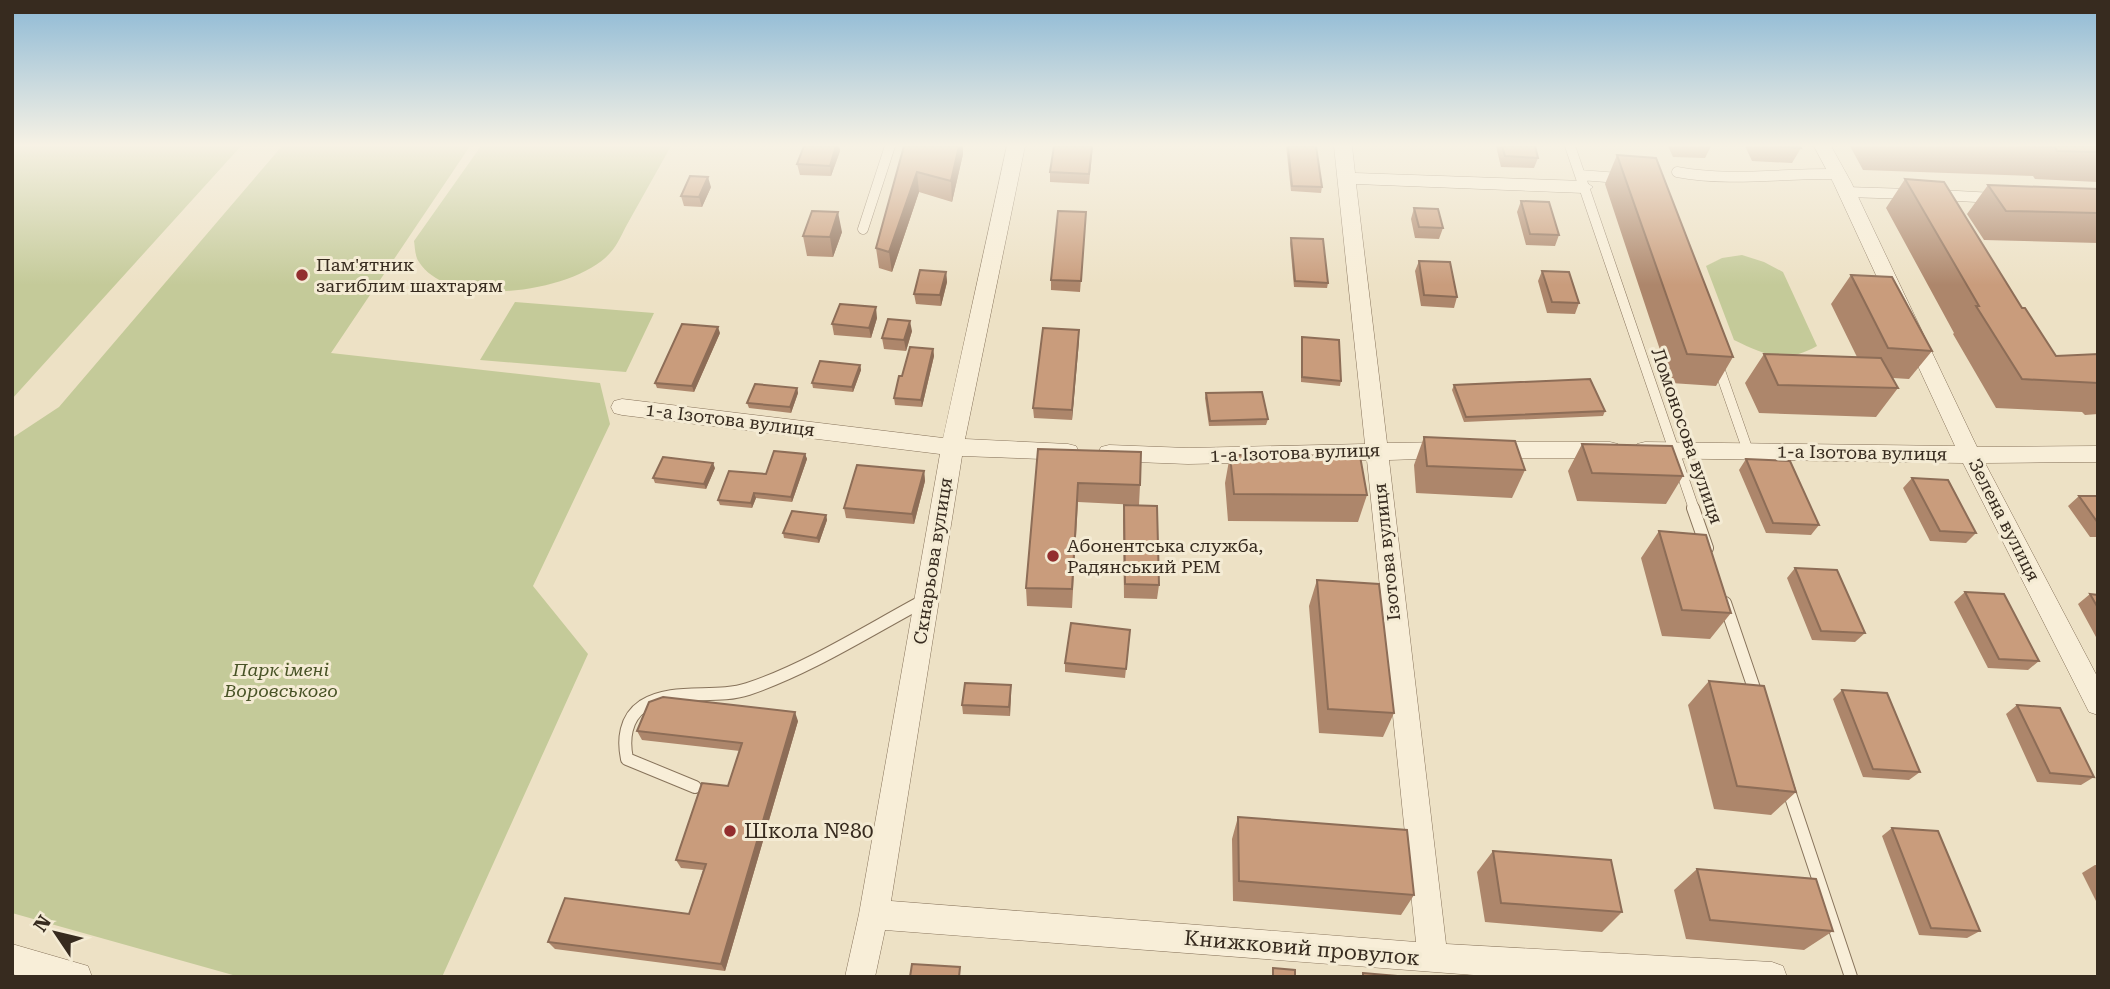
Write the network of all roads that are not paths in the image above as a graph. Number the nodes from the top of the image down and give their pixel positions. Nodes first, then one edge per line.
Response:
1 (875, 192) edge
2 (1006, 192) edge
3 (1349, 192) edge
4 (1586, 192) edge
5 (1846, 192) edge
6 (1943, 192) edge
7 (2007, 198) edge
8 (863, 229) dead end
9 (1713, 350) edge
10 (622, 407) dead end
11 (952, 447) junction
12 (1376, 450) junction
13 (1674, 450) junction
14 (1748, 451) junction
15 (2098, 454) edge
16 (1970, 455) junction
17 (1709, 555) edge
18 (1723, 595) edge
19 (927, 598) junction
20 (2098, 704) edge
21 (1762, 713) edge
22 (1784, 779) edge
23 (695, 787) dead end
24 (874, 914) junction
25 (1433, 958) junction
26 (12, 959) edge
27 (77, 977) edge
28 (860, 977) edge
29 (1772, 977) edge
30 (1851, 977) edge

1 - 8 lane
2 - 11 street, Скнарьова вулиця
3 - 12 street, Ізотова вулиця
4 - 13 lane, Ломоносова вулиця
5 - 16 street, Зелена вулиця
6 - 7 lane
9 - 14 lane
10 - 11 street, 1-а Ізотова вулиця
11 - 12 street, 1-а Ізотова вулиця
11 - 19 street, Скнарьова вулиця
12 - 13 street, 1-а Ізотова вулиця
12 - 25 street, Ізотова вулиця
13 - 14 street, 1-а Ізотова вулиця
13 - 17 lane, Ломоносова вулиця
14 - 16 street, 1-а Ізотова вулиця
15 - 16 street, 1-а Ізотова вулиця
16 - 20 street, Зелена вулиця
18 - 21 lane
19 - 23 lane
19 - 24 street, Скнарьова вулиця
22 - 30 lane
24 - 25 street, Книжковий провулок
24 - 28 street, Скнарьова вулиця
25 - 29 street, Книжковий провулок
26 - 27 street

